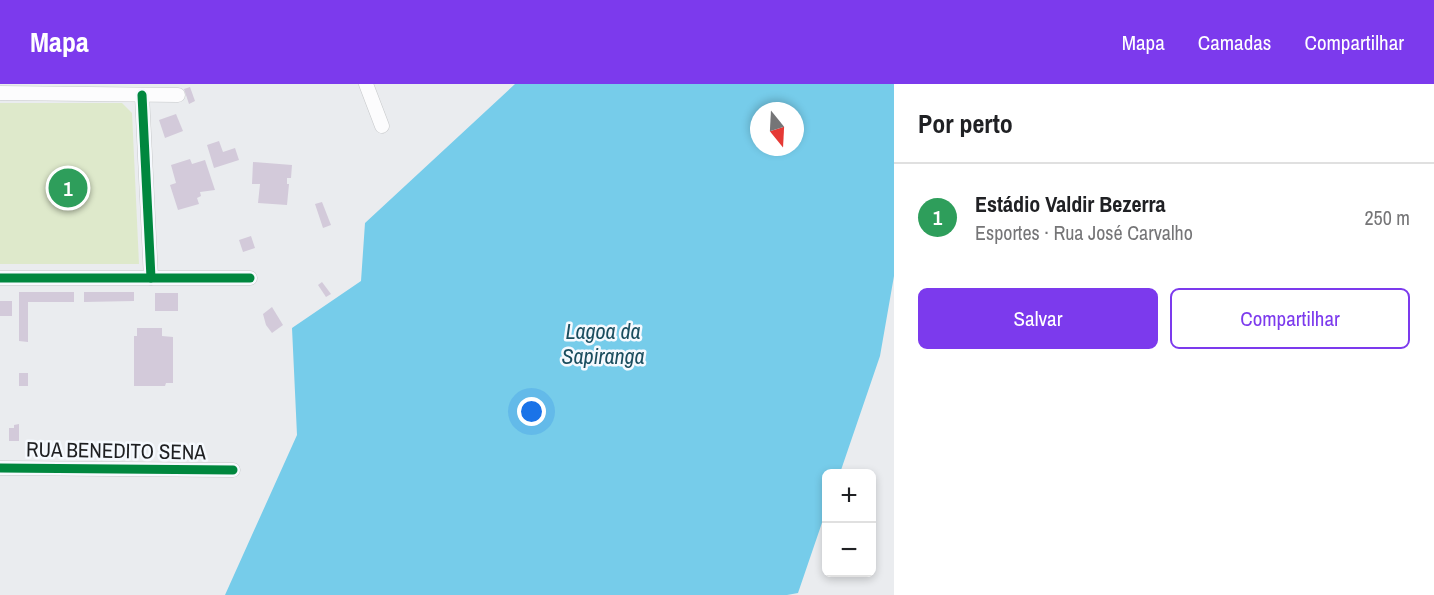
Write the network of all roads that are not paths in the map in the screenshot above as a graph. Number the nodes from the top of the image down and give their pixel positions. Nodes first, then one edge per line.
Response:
1 (366, 84) edge
2 (0, 93) edge
3 (142, 95) junction
4 (178, 95) dead end
5 (382, 126) dead end
6 (0, 278) edge
7 (150, 278) junction
8 (250, 278) dead end
9 (0, 468) edge
10 (233, 470) dead end

1 - 5 street
2 - 3 street
3 - 4 street
3 - 7 street
6 - 7 street
7 - 8 street
9 - 10 street, RUA BENEDITO SENA

